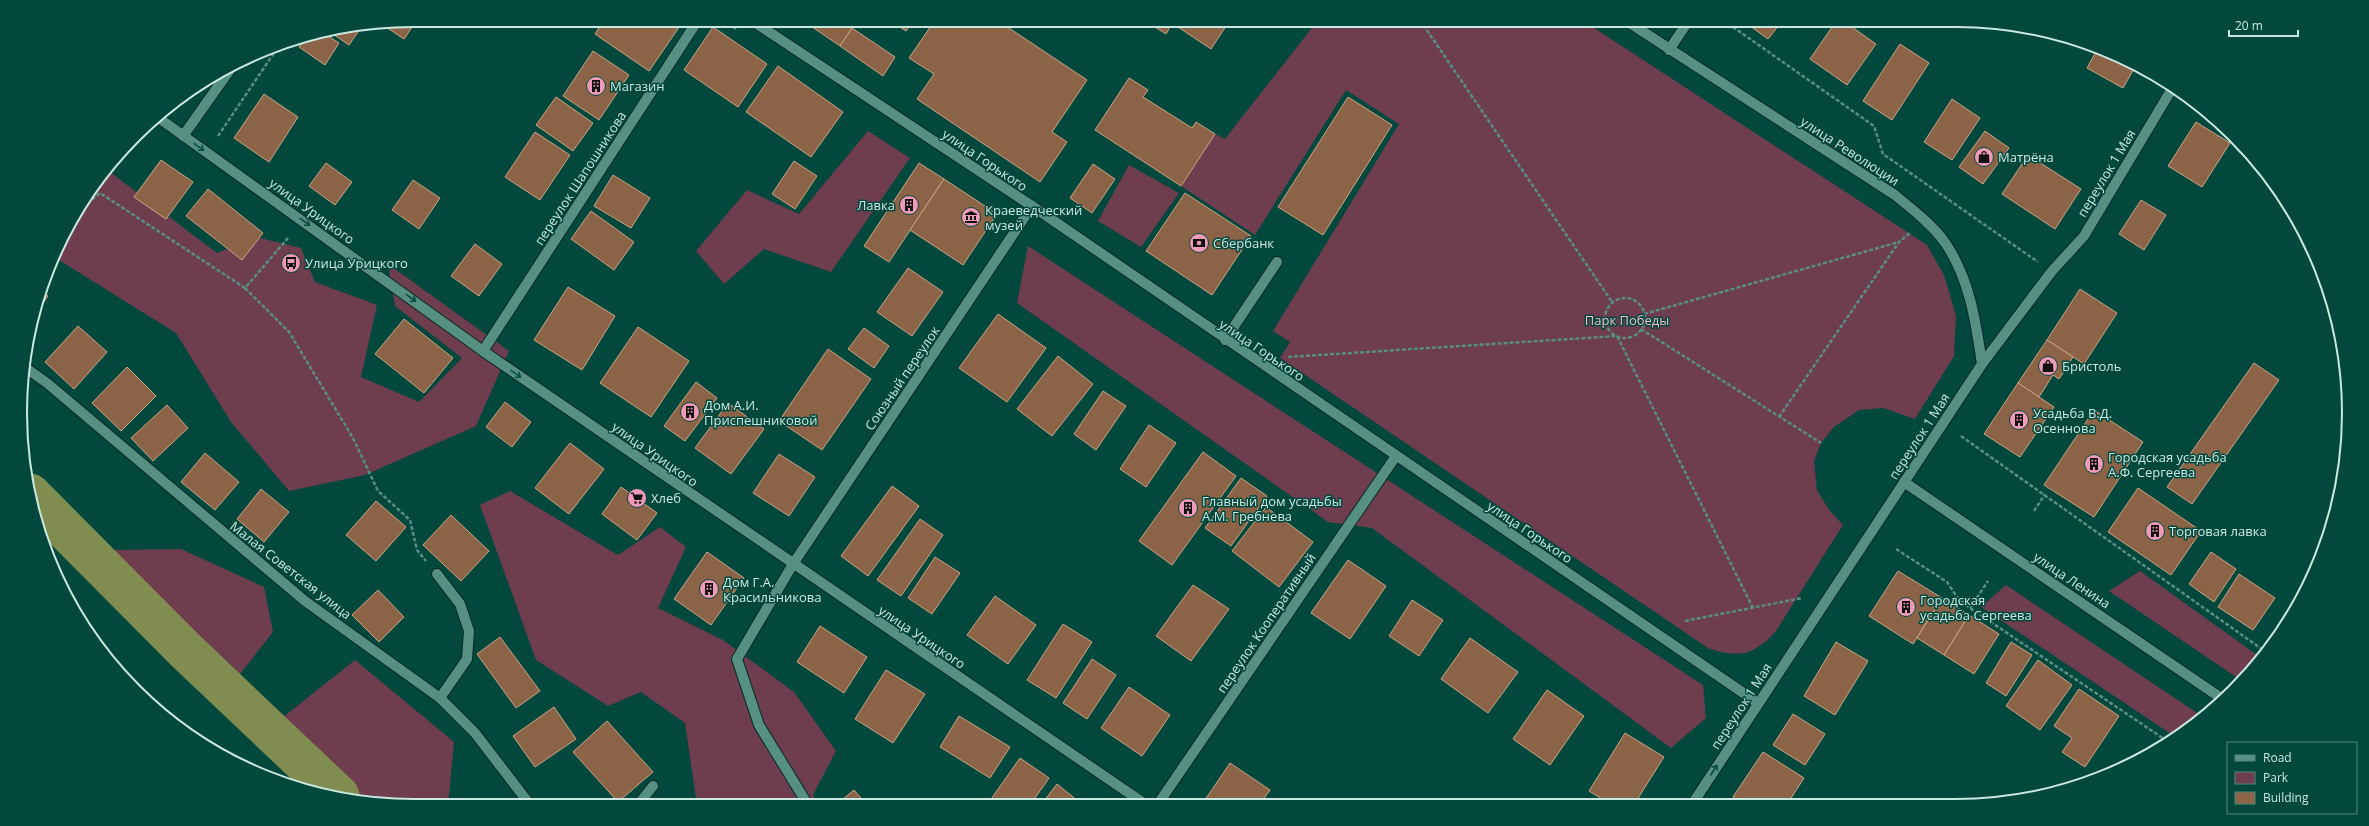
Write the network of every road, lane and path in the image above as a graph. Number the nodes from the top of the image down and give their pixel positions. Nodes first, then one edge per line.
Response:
1 (693, 27) edge
2 (762, 27) edge
3 (1425, 27) edge
4 (1635, 27) edge
5 (1684, 27) edge
6 (1733, 27) edge
7 (1669, 50) junction
8 (274, 53) edge
9 (226, 76) edge
10 (2170, 92) edge
11 (162, 120) edge
12 (183, 136) junction
13 (218, 136) dead end
14 (91, 200) edge
15 (1032, 206) junction
16 (1911, 232) dead end
17 (288, 238) dead end
18 (1899, 242) junction
19 (1277, 262) dead end
20 (2052, 271) junction
21 (245, 288) junction
22 (1612, 302) junction
23 (1644, 314) junction
24 (1641, 329) junction
25 (1617, 336) junction
26 (1225, 340) junction
27 (483, 351) junction
28 (1288, 356) dead end
29 (1982, 364) junction
30 (29, 371) edge
31 (1779, 417) junction
32 (1961, 436) dead end
33 (1821, 443) dead end
34 (1396, 456) junction
35 (1904, 482) junction
36 (2045, 494) junction
37 (2034, 511) dead end
38 (1896, 548) dead end
39 (793, 564) junction
40 (437, 574) joint
41 (1988, 581) dead end
42 (1802, 598) dead end
43 (1753, 608) junction
44 (1970, 608) junction
45 (1685, 621) dead end
46 (2261, 649) edge
47 (2218, 696) edge
48 (440, 698) junction
49 (1758, 703) junction
50 (2163, 738) edge
51 (653, 786) dead end
52 (526, 799) edge
53 (643, 799) edge
54 (804, 799) edge
55 (1138, 799) edge
56 (1161, 799) edge
57 (1696, 799) edge

1 - 27 street, переулок Шапошникова
2 - 15 street, улица Горького
3 - 22 path
4 - 7 street, улица Революции
5 - 7 street
6 - 20 path
7 - 29 street, улица Революции
8 - 13 path
9 - 12 street
10 - 20 street, переулок 1 Мая
11 - 12 street, улица Урицкого
12 -> 27 street, улица Урицкого
14 - 21 path
15 - 26 street, улица Горького
15 - 39 street, Союзный переулок
16 - 18 path
17 - 21 path
18 - 23 path
18 - 31 path
19 - 26 street
20 - 29 street, переулок 1 Мая
21 - 40 path
22 - 23 path
22 - 25 path
23 - 24 path
24 - 25 path
24 - 31 path
25 - 28 path
25 - 43 path
26 - 34 street, улица Горького
27 -> 39 street, улица Урицкого
29 - 35 street, переулок 1 Мая
30 - 48 street, Малая Советская улица
31 - 33 path
32 - 36 path
34 - 49 street, улица Горького
34 - 56 street, переулок Кооперативный
35 - 47 street, улица Ленина
35 - 49 street, переулок 1 Мая
36 - 37 path
36 - 46 path
38 - 44 path
39 - 54 street, Союзный переулок
39 - 55 street, улица Урицкого
40 - 48 street
41 - 44 path
42 - 43 path
43 - 45 path
44 - 50 path
48 - 52 street, Малая Советская улица
57 -> 49 street, переулок 1 Мая
51 - 53 street

